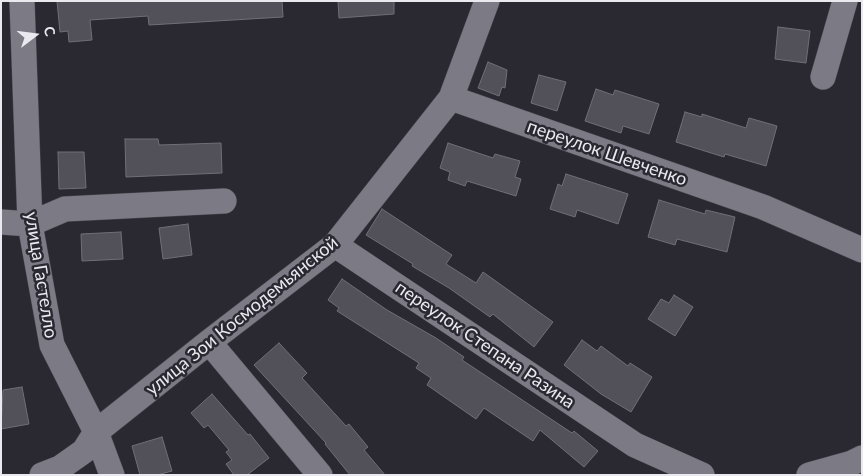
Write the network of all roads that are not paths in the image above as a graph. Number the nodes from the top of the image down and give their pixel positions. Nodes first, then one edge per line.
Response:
1 (22, 1) edge
2 (487, 1) edge
3 (845, 1) edge
4 (823, 77) dead end
5 (451, 98) junction
6 (224, 201) dead end
7 (1, 222) edge
8 (30, 224) junction
9 (335, 245) junction
10 (862, 250) edge
11 (209, 342) junction
12 (96, 432) junction
13 (862, 458) edge
14 (42, 475) edge
15 (112, 475) edge
16 (320, 475) edge
17 (702, 475) edge
18 (809, 475) edge

1 - 8 street, улица Гастелло
2 - 5 street, улица Зои Космодемьянской
3 - 4 street
5 - 9 street, улица Зои Космодемьянской
5 - 10 street, переулок Шевченко
6 - 8 street
7 - 8 street
8 - 12 street, улица Гастелло
9 - 11 street, улица Зои Космодемьянской
9 - 17 street, переулок Степана Разина
11 - 12 street, улица Зои Космодемьянской
11 - 16 street
12 - 14 street, улица Зои Космодемьянской
12 - 15 street, улица Гастелло
13 - 18 street

